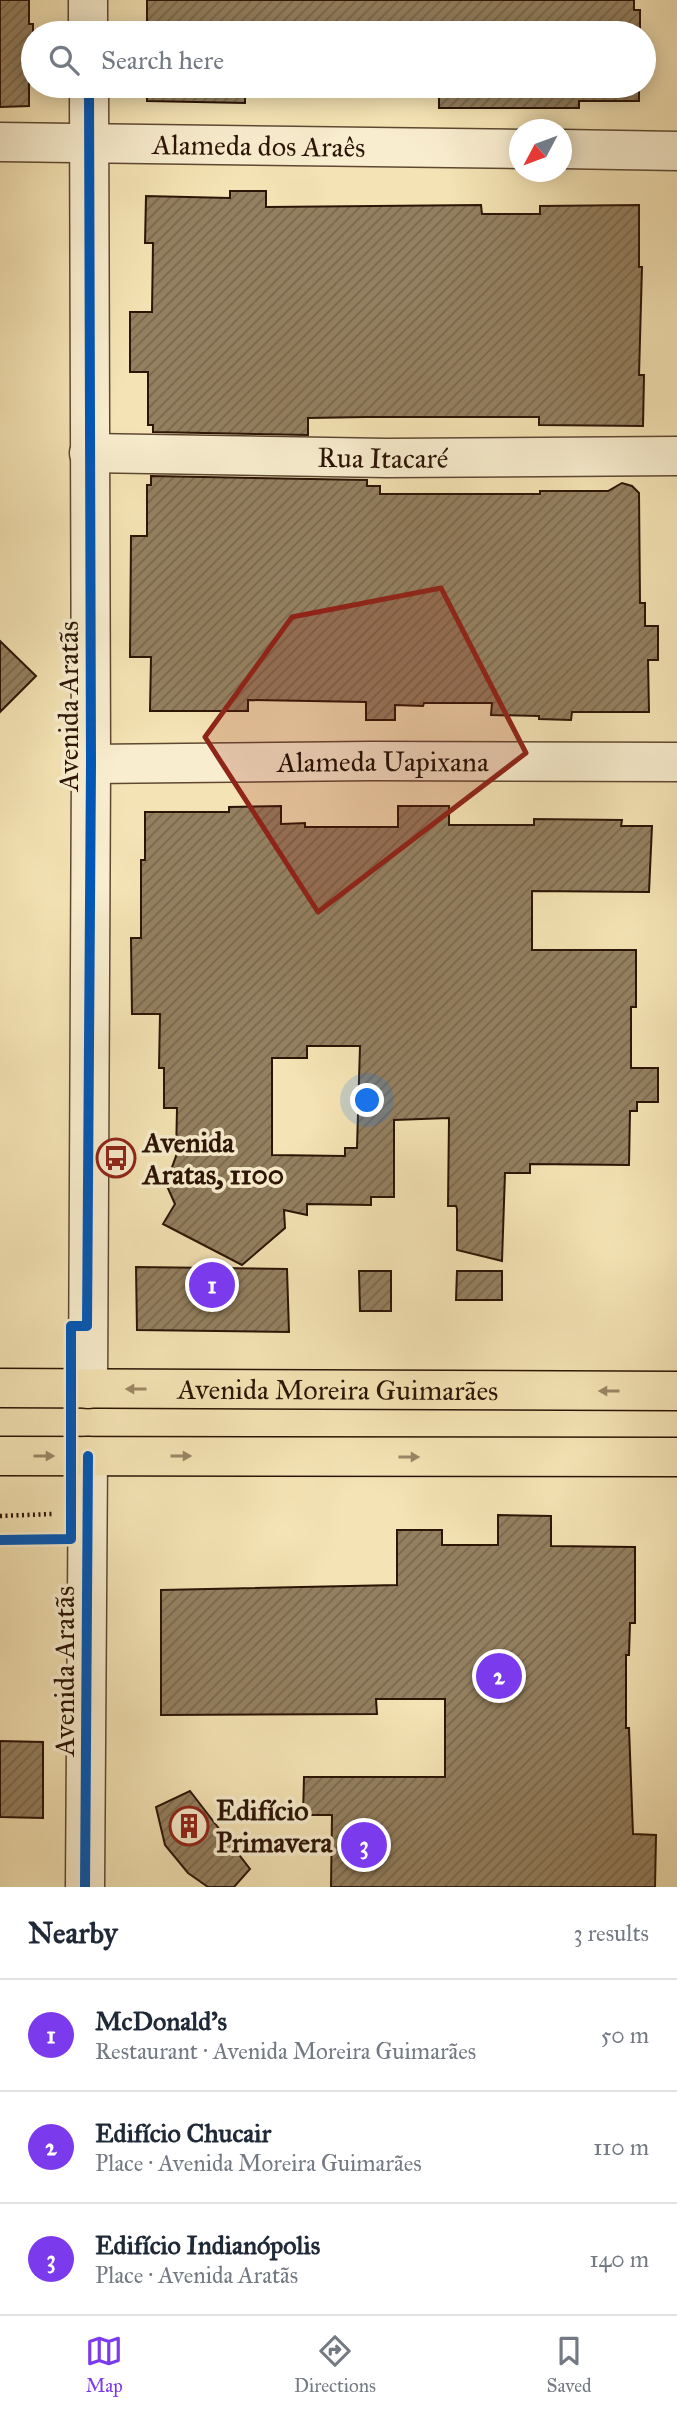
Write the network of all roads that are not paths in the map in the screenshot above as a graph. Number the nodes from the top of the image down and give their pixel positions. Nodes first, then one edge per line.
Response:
1 (88, 0) edge
2 (88, 21) edge
3 (89, 98) edge
4 (89, 141) junction
5 (0, 142) edge
6 (509, 149) edge
7 (572, 149) edge
8 (677, 151) edge
9 (89, 453) junction
10 (677, 456) edge
11 (677, 762) edge
12 (91, 764) junction
13 (79, 1378) junction
14 (0, 1388) edge
15 (677, 1391) edge
16 (0, 1456) edge
17 (88, 1456) junction
18 (677, 1457) edge
19 (85, 1887) edge

1 - 2 street
3 - 4 street, Avenida Aratãs
4 - 5 street, Alameda dos Araês
4 - 6 street, Alameda dos Araês
4 - 9 street, Avenida Aratãs
7 - 8 street
9 - 10 street, Rua Itacaré
9 - 12 street, Avenida Aratãs
11 - 12 street, Alameda Uapixana
12 - 13 street, Avenida Aratãs
13 - 14 highway, Avenida Moreira Guimarães
15 -> 13 highway, Avenida Moreira Guimarães
16 -> 17 highway
17 -> 18 highway
17 - 19 street, Avenida Aratãs

